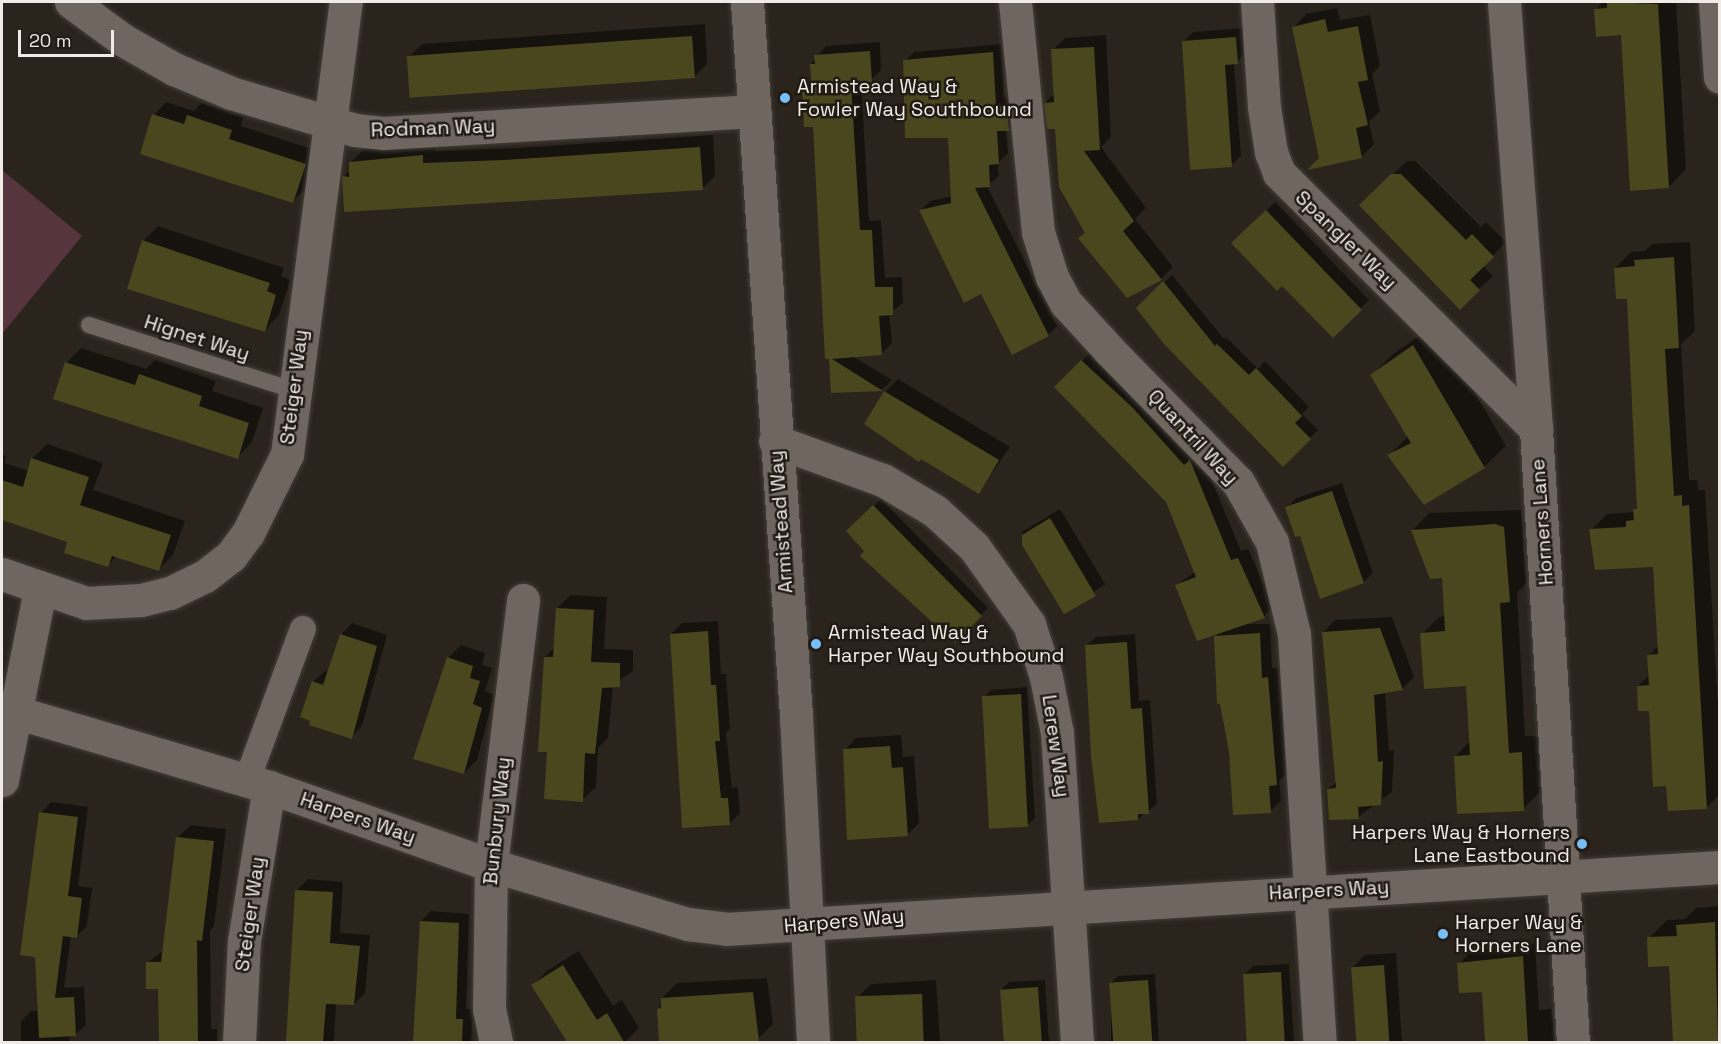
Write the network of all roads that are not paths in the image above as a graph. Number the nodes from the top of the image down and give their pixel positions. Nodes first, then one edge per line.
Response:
1 (71, 2) edge
2 (346, 2) edge
3 (747, 2) edge
4 (1015, 2) edge
5 (1257, 2) edge
6 (1504, 2) edge
7 (1715, 2) edge
8 (1719, 77) edge
9 (754, 111) junction
10 (328, 122) junction
11 (89, 325) dead end
12 (293, 390) junction
13 (1536, 429) junction
14 (776, 441) junction
15 (2, 574) edge
16 (40, 589) junction
17 (522, 600) dead end
18 (303, 629) dead end
19 (10, 710) edge
20 (2, 780) edge
21 (258, 784) junction
22 (491, 865) junction
23 (1719, 867) edge
24 (1565, 876) junction
25 (1312, 891) junction
26 (1069, 904) junction
27 (809, 923) junction
28 (239, 1042) edge
29 (496, 1042) edge
30 (813, 1042) edge
31 (1077, 1042) edge
32 (1320, 1042) edge
33 (1573, 1042) edge

1 - 10 street, Rodman Way
2 - 10 street, Steiger Way
3 - 9 street, Armistead Way
4 - 25 street, Quantril Way
5 - 13 street, Spangler Way
6 - 13 street, Horners Lane
7 - 8 street
9 - 10 street, Rodman Way
9 - 14 street, Armistead Way
10 - 12 street, Steiger Way
11 - 12 lane, Hignet Way
12 - 16 street, Steiger Way
13 - 24 street, Horners Lane
14 - 26 street, Lerew Way
14 - 27 street, Armistead Way
15 - 16 street, Steiger Way
16 - 19 street
17 - 22 street, Bunbury Way
18 - 21 street, Steiger Way
19 - 20 street
19 - 21 street, Harpers Way
21 - 22 street, Harpers Way
21 - 28 street, Steiger Way
22 - 27 street, Harpers Way
22 - 29 street, Bunbury Way
23 - 24 street, Harpers Way
24 - 25 street, Harpers Way
24 - 33 street, Horners Lane
25 - 26 street, Harpers Way
25 - 32 street, Quantril Way
26 - 27 street, Harpers Way
26 - 31 street, Lerew Way
27 - 30 street, Armistead Way

